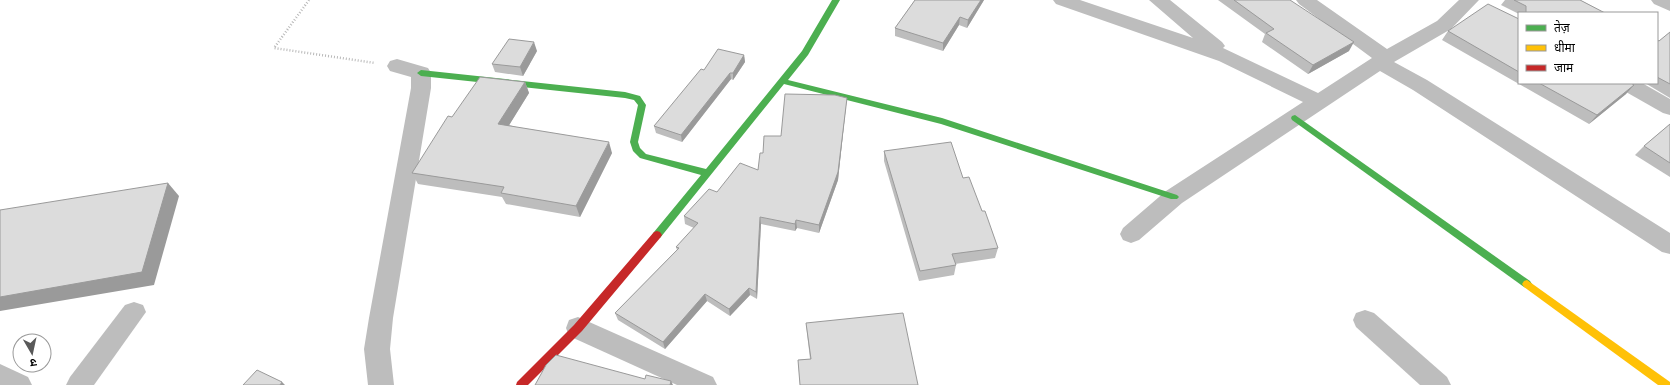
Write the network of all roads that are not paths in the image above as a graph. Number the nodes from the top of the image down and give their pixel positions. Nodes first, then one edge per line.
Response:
1 (836, 0) edge
2 (1062, 0) edge
3 (1158, 0) edge
4 (1305, 0) edge
5 (1470, 0) edge
6 (1660, 0) edge
7 (1670, 5) edge
8 (1226, 56) junction
9 (1383, 60) junction
10 (397, 66) road end
11 (421, 73) junction
12 (782, 81) junction
13 (1628, 84) edge
14 (1320, 102) junction
15 (1670, 108) edge
16 (1295, 118) junction
17 (708, 173) junction
18 (1174, 197) junction
19 (1131, 234) dead end
20 (1670, 244) edge
21 (134, 312) dead end
22 (1365, 320) dead end
23 (578, 328) junction
24 (0, 375) edge
25 (19, 385) edge
26 (79, 385) edge
27 (381, 385) edge
28 (521, 385) edge
29 (704, 385) edge
30 (1438, 385) edge
31 (1666, 385) edge

1 - 12 street
2 - 8 street
3 - 8 street
4 - 9 street
5 - 9 street
6 - 7 street
8 - 14 street
9 - 14 street
9 - 20 street
10 - 11 street
11 - 17 street
11 - 27 street
12 - 17 street
12 - 18 street
13 - 15 street
14 - 16 street
16 - 18 street
16 - 31 street
17 - 23 street
18 - 19 street
21 - 26 street
22 - 30 street
23 - 28 street
23 - 29 street
24 - 25 street

